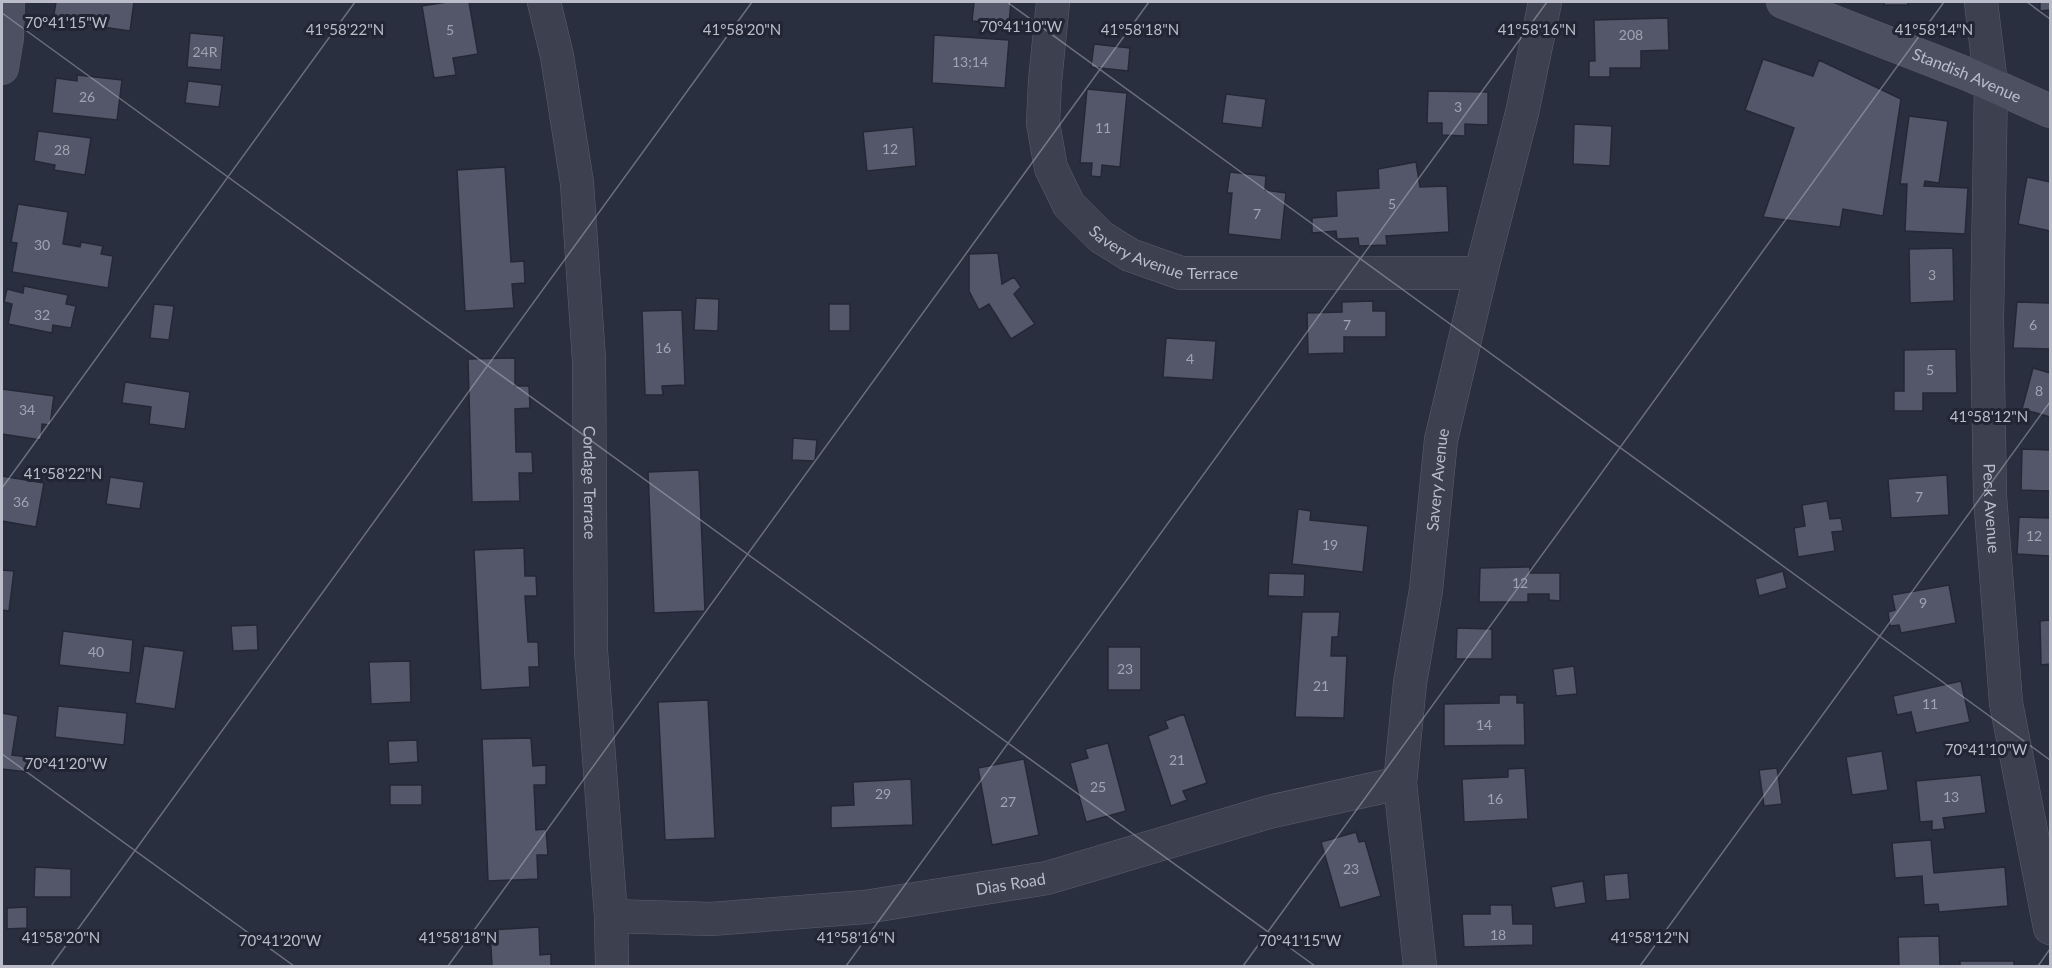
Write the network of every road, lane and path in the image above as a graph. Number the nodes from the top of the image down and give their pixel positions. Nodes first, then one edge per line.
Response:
1 (8, 2) edge
2 (544, 2) edge
3 (1053, 2) edge
4 (1545, 2) edge
5 (1783, 2) edge
6 (1981, 2) edge
7 (2, 68) edge
8 (1991, 84) junction
9 (2050, 111) edge
10 (1480, 273) junction
11 (1400, 783) junction
12 (611, 916) junction
13 (2050, 928) edge
14 (612, 966) edge
15 (1420, 966) edge

1 - 7 street
2 - 12 street, Cordage Terrace
3 - 10 street, Savery Avenue Terrace
4 - 10 street, Savery Avenue
5 - 8 street, Standish Avenue
6 - 8 street, Peck Avenue
8 - 9 street, Standish Avenue
8 - 13 street, Peck Avenue
10 - 11 street, Savery Avenue
11 - 12 street, Dias Road
11 - 15 street, Savery Avenue
12 - 14 street, Cordage Terrace

